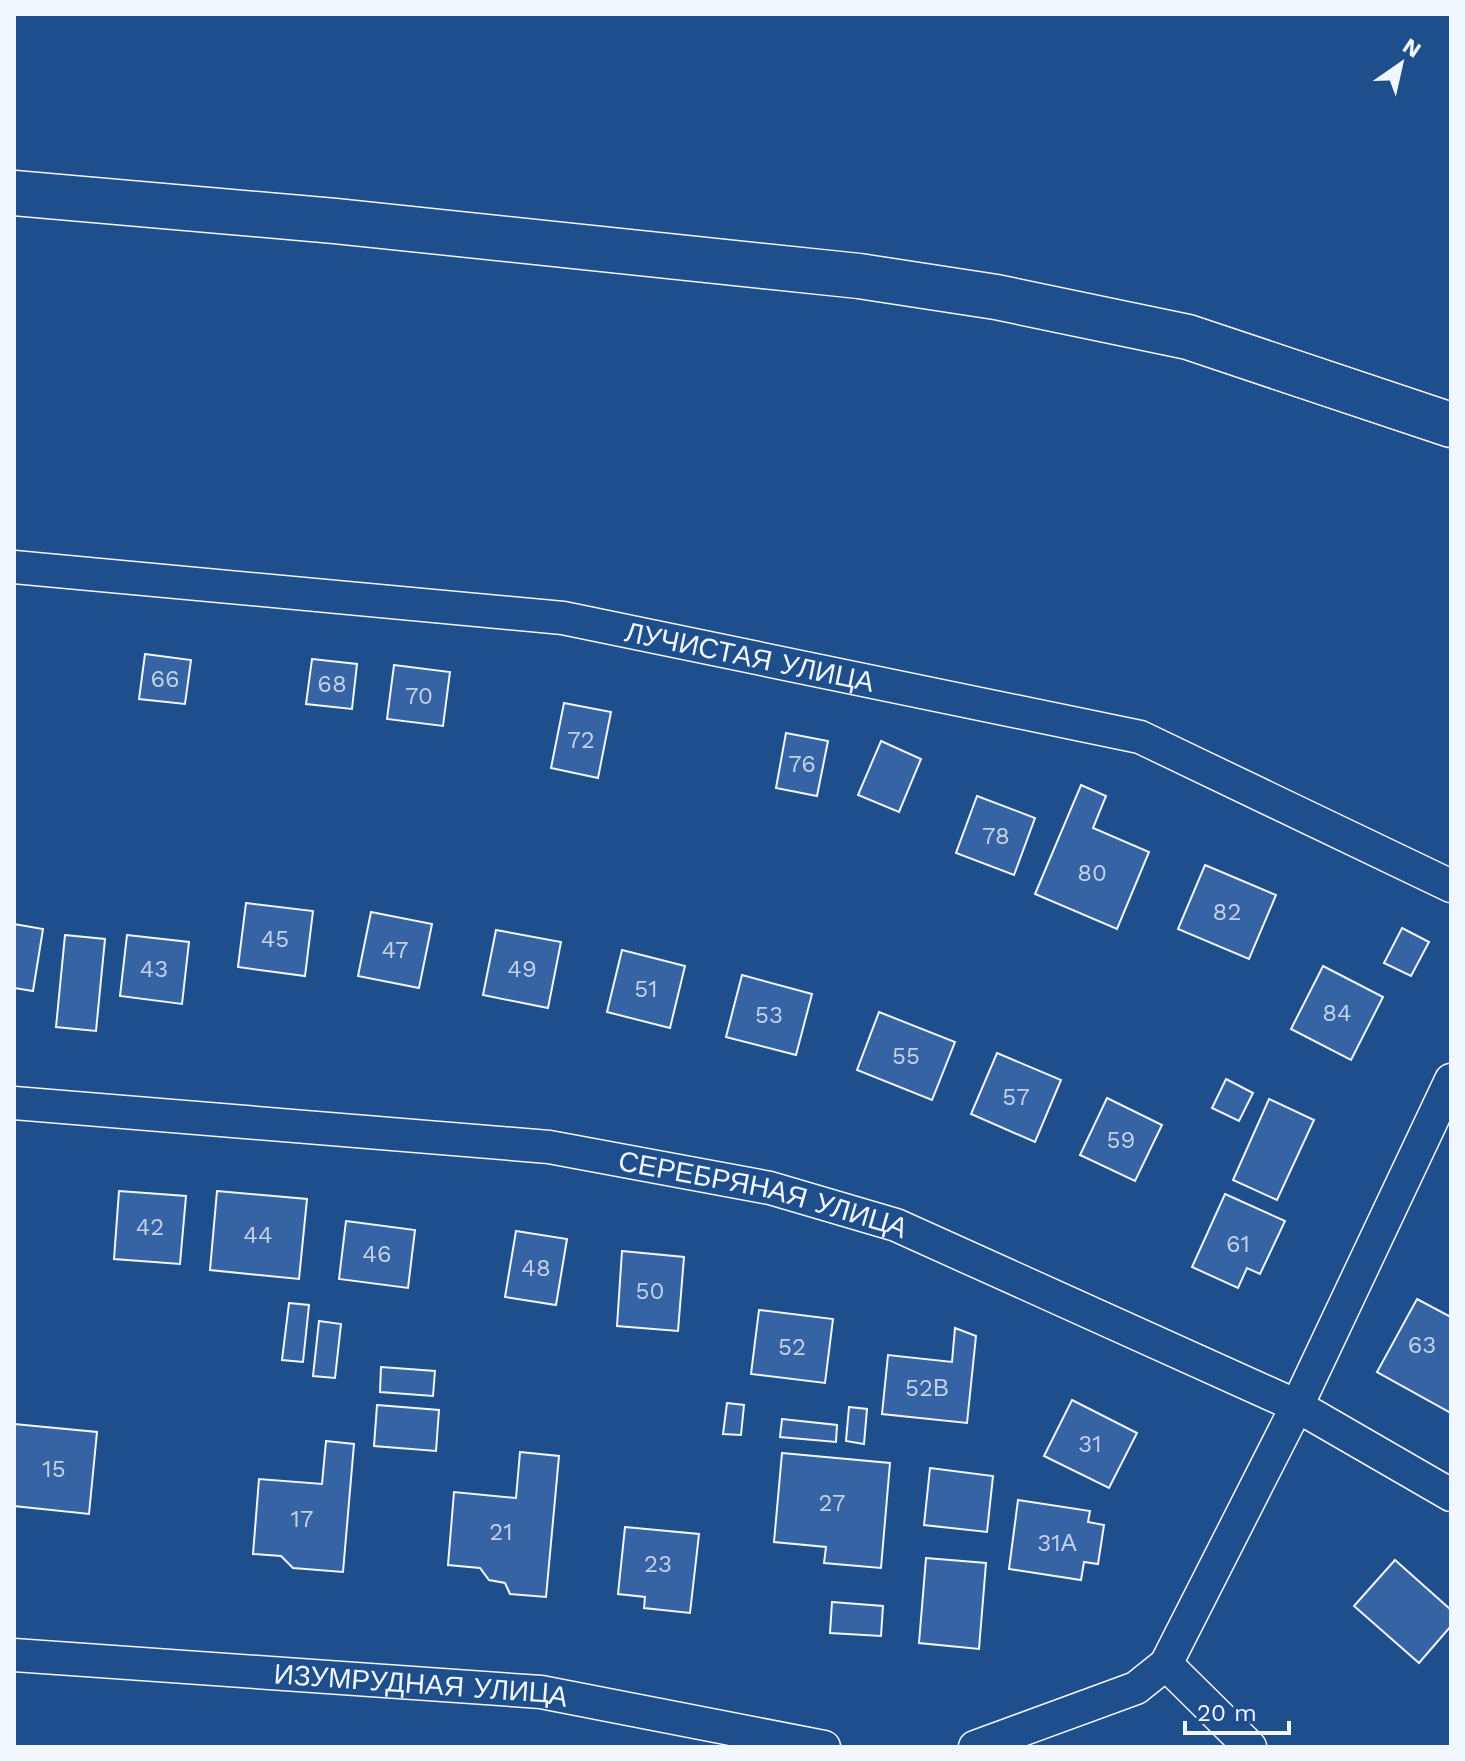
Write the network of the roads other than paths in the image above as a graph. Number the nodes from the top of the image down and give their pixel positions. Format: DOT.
graph roads {
  1 [pos="14,193"];
  2 [pos="1451,425"];
  3 [pos="14,567"];
  4 [pos="1451,886"];
  5 [pos="1451,1080"];
  6 [pos="14,1103"];
  7 [pos="1297,1406"];
  8 [pos="1451,1495"];
  9 [pos="14,1655"];
  10 [pos="1166,1664"];
  11 [pos="824,1747"];
  12 [pos="975,1747"];
  13 [pos="1250,1747"];
  1 -- 2 [label="main road"];
  3 -- 4 [label="street, ЛУЧИСТАЯ УЛИЦА"];
  5 -- 7 [label="street"];
  6 -- 7 [label="street, СЕРЕБРЯНАЯ УЛИЦА"];
  7 -- 8 [label="street, СЕРЕБРЯНАЯ УЛИЦА"];
  7 -- 10 [label="street"];
  9 -- 11 [label="street, ИЗУМРУДНАЯ УЛИЦА"];
  10 -- 12 [label="street"];
  10 -- 13 [label="street"];
}
